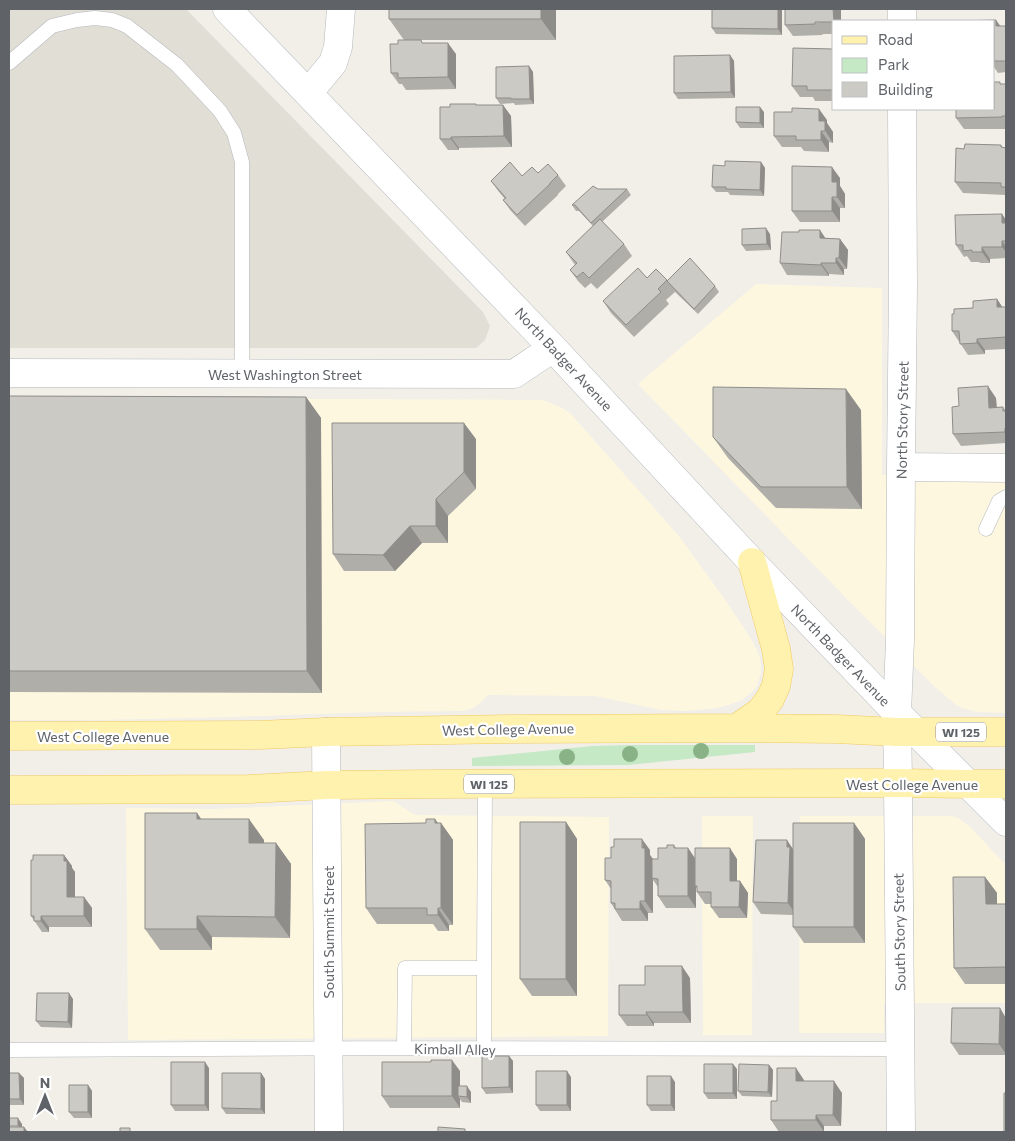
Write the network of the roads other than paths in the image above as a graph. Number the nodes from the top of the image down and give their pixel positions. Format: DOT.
graph roads {
  1 [pos="227,9"];
  2 [pos="341,9"];
  3 [pos="9,63"];
  4 [pos="308,92"];
  5 [pos="902,110"];
  6 [pos="553,348"];
  7 [pos="9,373"];
  8 [pos="242,374"];
  9 [pos="901,467"];
  10 [pos="1006,468"];
  11 [pos="1006,497"];
  12 [pos="986,529"];
  13 [pos="752,562"];
  14 [pos="903,726"];
  15 [pos="738,728"];
  16 [pos="326,732"];
  17 [pos="1006,732"];
  18 [pos="9,736"];
  19 [pos="898,782"];
  20 [pos="485,784"];
  21 [pos="969,784"];
  22 [pos="1006,784"];
  23 [pos="327,785"];
  24 [pos="9,790"];
  25 [pos="1006,822"];
  26 [pos="484,968"];
  27 [pos="329,1048"];
  28 [pos="404,1048"];
  29 [pos="484,1049"];
  30 [pos="9,1050"];
  31 [pos="900,1050"];
  32 [pos="329,1132"];
  33 [pos="901,1132"];
  1 -- 4 [label="street, North Badger Avenue"];
  2 -- 4 [label="street"];
  3 -- 8 [label="lane"];
  4 -- 6 [label="street, North Badger Avenue"];
  5 -- 9 [label="street, North Story Street"];
  6 -- 8 [label="street, West Washington Street"];
  6 -- 13 [label="street, North Badger Avenue"];
  7 -- 8 [label="street, West Washington Street"];
  9 -- 10 [label="street"];
  9 -- 14 [label="street, North Story Street"];
  11 -- 12 [label="lane"];
  13 -- 14 [label="street, North Badger Avenue"];
  13 -- 15 [label="main road"];
  14 -- 15 [label="main road, West College Avenue / WI 125"];
  14 -- 17 [label="main road, West College Avenue / WI 125"];
  14 -- 19 [label="street, South Story Street"];
  14 -- 21 [label="street, North Badger Avenue"];
  15 -- 16 [label="main road, West College Avenue / WI 125"];
  16 -- 18 [label="main road, West College Avenue / WI 125"];
  16 -- 23 [label="street, South Summit Street"];
  19 -- 20 [label="main road, West College Avenue / WI 125"];
  19 -- 21 [label="main road, West College Avenue / WI 125"];
  19 -- 31 [label="street, South Story Street"];
  20 -- 23 [label="main road, West College Avenue / WI 125"];
  20 -- 26 [label="lane"];
  21 -- 22 [label="main road, West College Avenue / WI 125"];
  21 -- 25 [label="street, North Badger Avenue"];
  23 -- 24 [label="main road, West College Avenue / WI 125"];
  23 -- 27 [label="street, South Summit Street"];
  26 -- 28 [label="lane"];
  26 -- 29 [label="lane"];
  27 -- 28 [label="lane, Kimball Alley"];
  27 -- 30 [label="lane, Kimball Alley"];
  27 -- 32 [label="street, South Summit Street"];
  28 -- 29 [label="lane, Kimball Alley"];
  29 -- 31 [label="lane, Kimball Alley"];
  31 -- 33 [label="street, South Story Street"];
}
